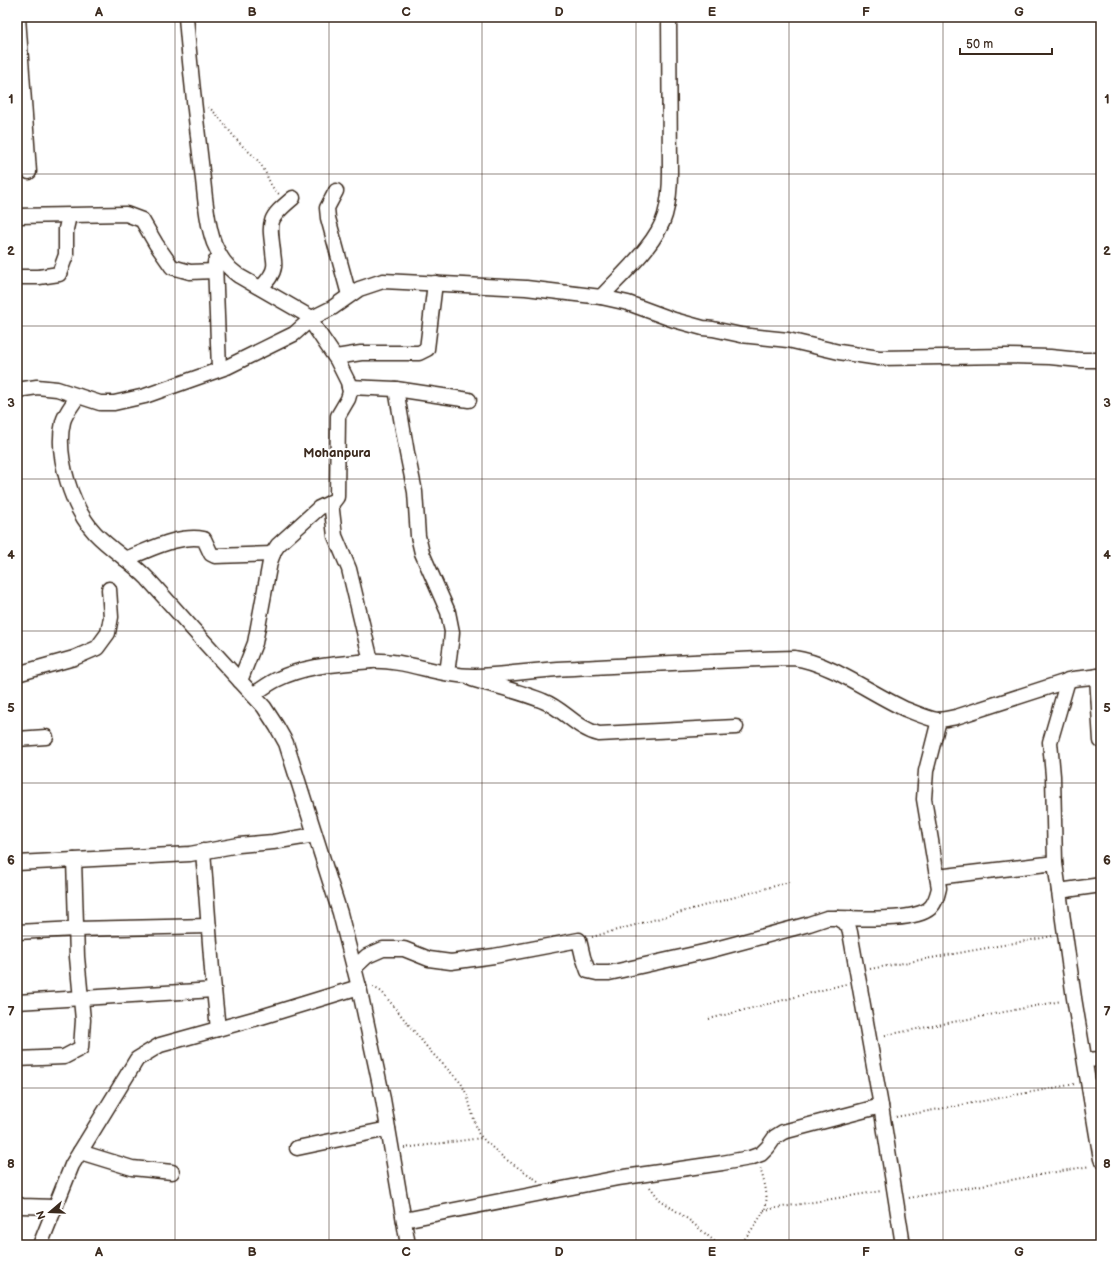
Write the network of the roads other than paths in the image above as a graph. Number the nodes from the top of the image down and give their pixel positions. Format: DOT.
graph roads {
  1 [pos="18,17"];
  2 [pos="186,17"];
  3 [pos="669,17"];
  4 [pos="20,96"];
  5 [pos="29,172"];
  6 [pos="336,191"];
  7 [pos="293,198"];
  8 [pos="17,216"];
  9 [pos="69,216"];
  10 [pos="214,241"];
  11 [pos="215,271"];
  12 [pos="17,277"];
  13 [pos="435,283"];
  14 [pos="261,288"];
  15 [pos="349,295"];
  16 [pos="601,297"];
  17 [pos="312,319"];
  18 [pos="336,357"];
  19 [pos="1101,360"];
  20 [pos="219,370"];
  21 [pos="349,387"];
  22 [pos="396,389"];
  23 [pos="17,390"];
  24 [pos="78,396"];
  25 [pos="469,400"];
  26 [pos="331,502"];
  27 [pos="273,554"];
  28 [pos="125,559"];
  29 [pos="109,589"];
  30 [pos="371,661"];
  31 [pos="17,674"];
  32 [pos="453,674"];
  33 [pos="1099,676"];
  34 [pos="240,680"];
  35 [pos="1068,680"];
  36 [pos="253,695"];
  37 [pos="939,720"];
  38 [pos="736,727"];
  39 [pos="46,737"];
  40 [pos="17,739"];
  41 [pos="1101,742"];
  42 [pos="315,835"];
  43 [pos="203,851"];
  44 [pos="74,860"];
  45 [pos="17,863"];
  46 [pos="1055,863"];
  47 [pos="937,877"];
  48 [pos="1101,885"];
  49 [pos="1059,891"];
  50 [pos="837,918"];
  51 [pos="209,926"];
  52 [pos="76,929"];
  53 [pos="17,932"];
  54 [pos="354,968"];
  55 [pos="359,987"];
  56 [pos="214,990"];
  57 [pos="81,998"];
  58 [pos="17,1002"];
  59 [pos="218,1029"];
  60 [pos="17,1059"];
  61 [pos="1101,1059"];
  62 [pos="1084,1060"];
  63 [pos="1097,1110"];
  64 [pos="882,1113"];
  65 [pos="388,1130"];
  66 [pos="297,1148"];
  67 [pos="80,1152"];
  68 [pos="1097,1162"];
  69 [pos="172,1172"];
  70 [pos="17,1204"];
  71 [pos="55,1207"];
  72 [pos="404,1220"];
  73 [pos="40,1245"];
  74 [pos="408,1245"];
  75 [pos="903,1245"];
  1 -- 4 [label="street"];
  2 -- 10 [label="street"];
  3 -- 16 [label="street"];
  4 -- 5 [label="street"];
  6 -- 15 [label="street"];
  7 -- 14 [label="street"];
  8 -- 9 [label="street"];
  9 -- 11 [label="street"];
  9 -- 12 [label="street"];
  10 -- 11 [label="street"];
  10 -- 14 [label="street"];
  11 -- 20 [label="street"];
  13 -- 15 [label="street"];
  13 -- 16 [label="street"];
  13 -- 18 [label="street"];
  14 -- 17 [label="street"];
  15 -- 17 [label="street"];
  16 -- 19 [label="street"];
  17 -- 18 [label="street"];
  17 -- 20 [label="street"];
  18 -- 21 [label="street"];
  20 -- 24 [label="street"];
  21 -- 22 [label="street"];
  21 -- 26 [label="street"];
  22 -- 25 [label="street"];
  22 -- 32 [label="street"];
  23 -- 24 [label="street"];
  24 -- 28 [label="street"];
  26 -- 27 [label="street"];
  26 -- 30 [label="street"];
  27 -- 28 [label="street"];
  27 -- 34 [label="street"];
  28 -- 34 [label="street"];
  29 -- 31 [label="street"];
  30 -- 32 [label="street"];
  30 -- 36 [label="street"];
  32 -- 37 [label="street"];
  32 -- 38 [label="street"];
  33 -- 35 [label="street"];
  33 -- 41 [label="street"];
  34 -- 36 [label="street"];
  35 -- 37 [label="street"];
  35 -- 46 [label="street"];
  36 -- 42 [label="street"];
  37 -- 47 [label="street"];
  39 -- 40 [label="street"];
  42 -- 43 [label="street"];
  42 -- 54 [label="street"];
  43 -- 44 [label="street"];
  43 -- 51 [label="street"];
  44 -- 45 [label="street"];
  44 -- 52 [label="street"];
  46 -- 47 [label="street"];
  46 -- 49 [label="street"];
  47 -- 50 [label="street"];
  48 -- 49 [label="street"];
  49 -- 62 [label="street"];
  50 -- 54 [label="street"];
  50 -- 64 [label="street"];
  51 -- 52 [label="street"];
  51 -- 56 [label="street"];
  52 -- 53 [label="street"];
  52 -- 57 [label="street"];
  54 -- 55 [label="street"];
  55 -- 59 [label="street"];
  55 -- 65 [label="street"];
  56 -- 57 [label="street"];
  56 -- 59 [label="street"];
  57 -- 58 [label="street"];
  57 -- 60 [label="street"];
  59 -- 67 [label="street"];
  61 -- 62 [label="street"];
  62 -- 63 [label="street"];
  63 -- 68 [label="street"];
  64 -- 72 [label="street"];
  64 -- 75 [label="street"];
  65 -- 66 [label="street"];
  65 -- 72 [label="street"];
  67 -- 69 [label="street"];
  67 -- 71 [label="street"];
  70 -- 71 [label="street"];
  71 -- 73 [label="street"];
  72 -- 74 [label="street"];
}
